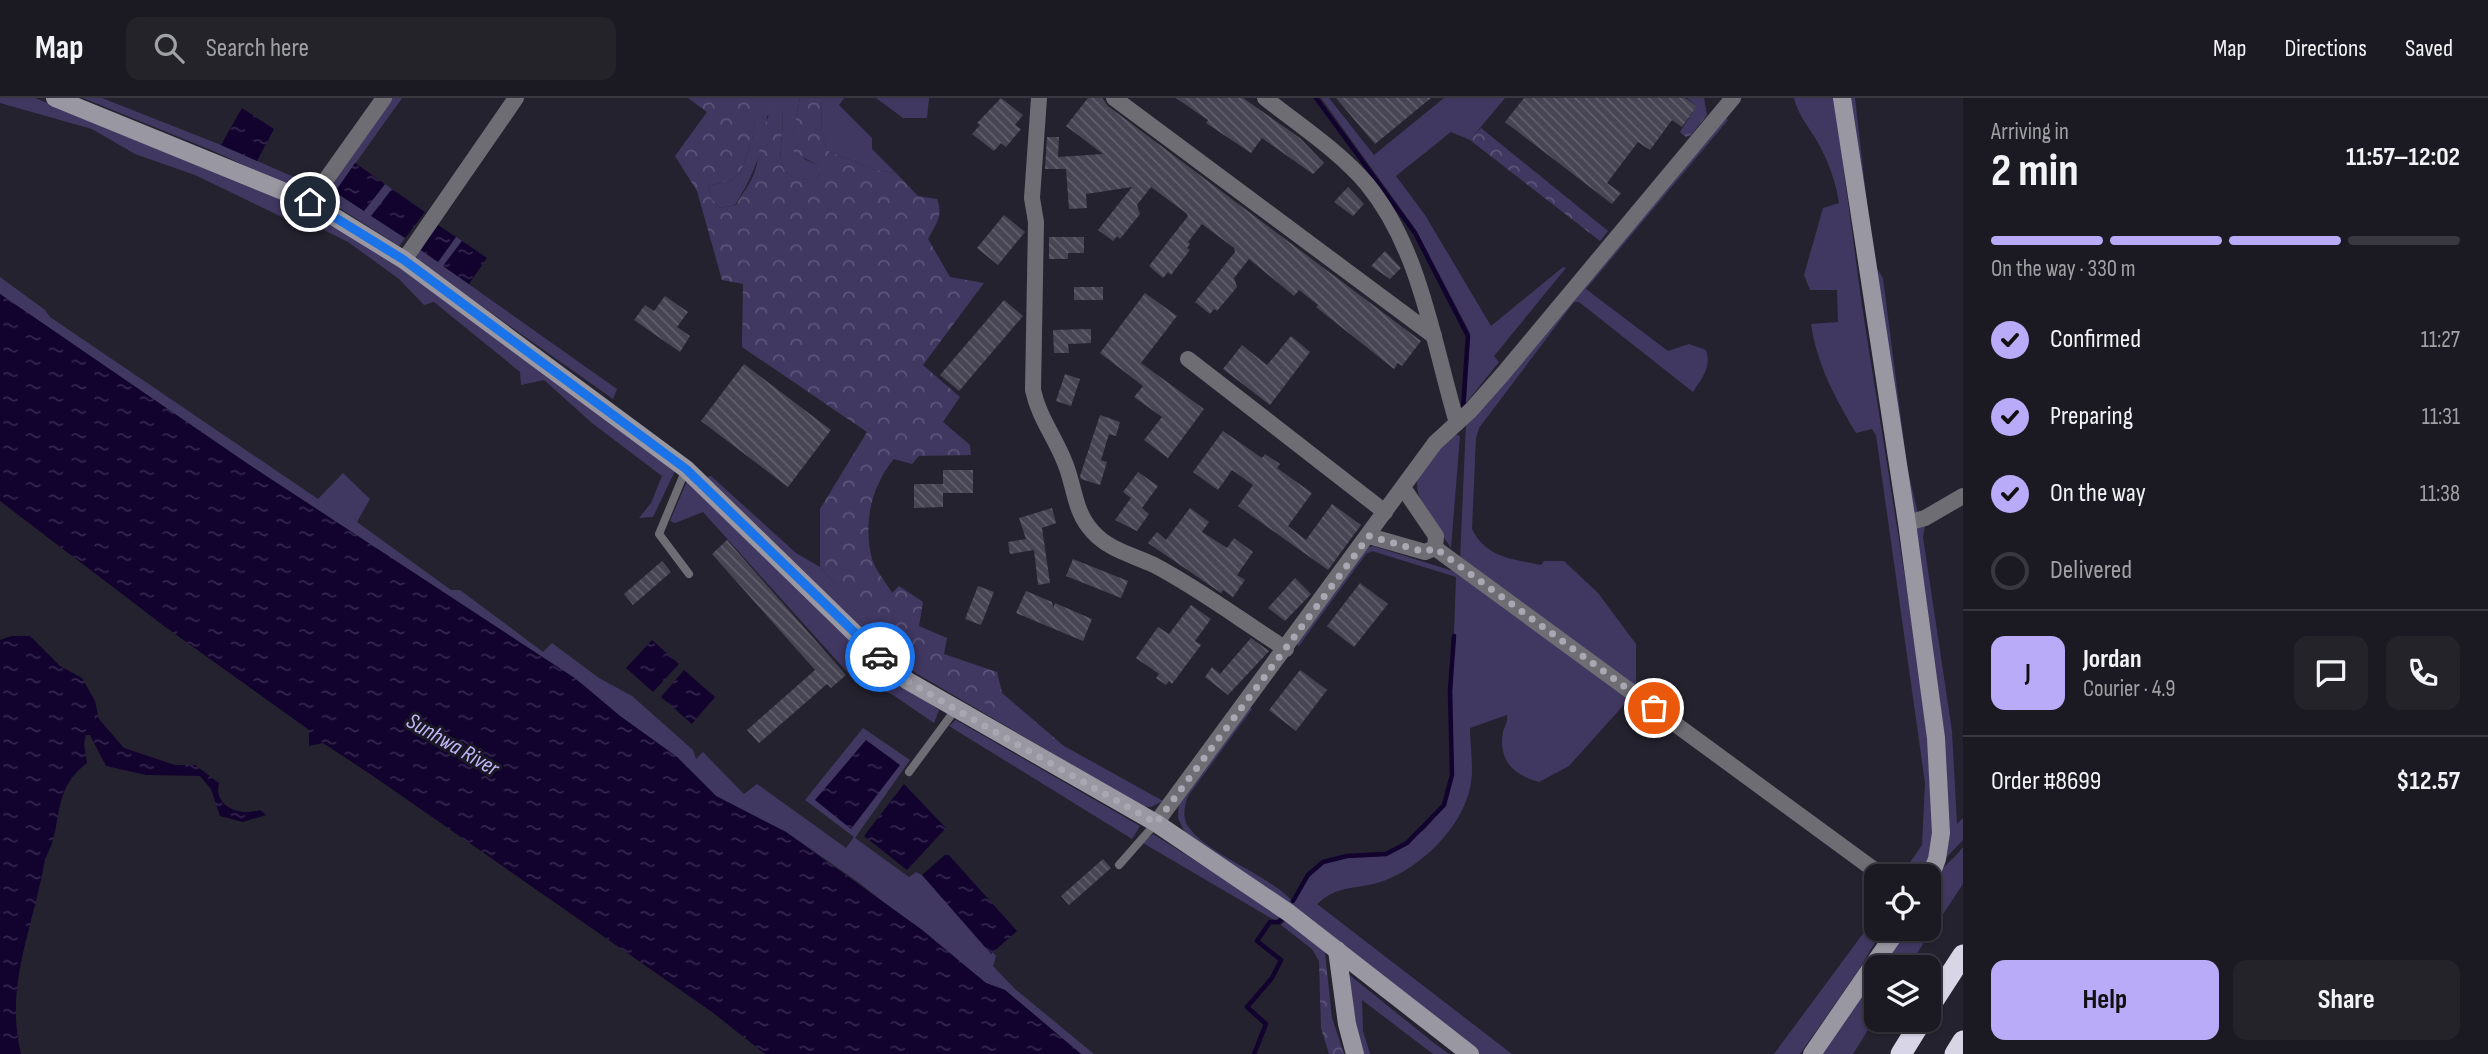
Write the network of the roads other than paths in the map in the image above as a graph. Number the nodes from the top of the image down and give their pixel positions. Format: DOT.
graph roads {
  1 [pos="55,98"];
  2 [pos="384,98"];
  3 [pos="516,98"];
  4 [pos="1039,98"];
  5 [pos="1114,98"];
  6 [pos="1265,98"];
  7 [pos="1842,98"];
  8 [pos="1726,100"];
  9 [pos="310,202"];
  10 [pos="404,260"];
  11 [pos="1434,336"];
  12 [pos="1188,359"];
  13 [pos="1457,423"];
  14 [pos="686,469"];
  15 [pos="1404,489"];
  16 [pos="1963,496"];
  17 [pos="1385,512"];
  18 [pos="1907,523"];
  19 [pos="1369,536"];
  20 [pos="1435,548"];
  21 [pos="690,573"];
  22 [pos="1286,649"];
  23 [pos="955,709"];
  24 [pos="909,772"];
  25 [pos="1156,823"];
  26 [pos="1867,864"];
  27 [pos="1934,864"];
  28 [pos="1119,865"];
  29 [pos="1890,941"];
  30 [pos="1337,950"];
  31 [pos="1963,955"];
  32 [pos="1941,989"];
  33 [pos="1915,1032"];
  34 [pos="1963,1041"];
  35 [pos="1355,1054"];
  36 [pos="1470,1054"];
  37 [pos="1812,1054"];
  38 [pos="1901,1054"];
  39 [pos="1955,1054"];
  1 -- 9 [label="street"];
  2 -- 9 [label="street"];
  3 -- 10 [label="street"];
  4 -- 22 [label="street"];
  5 -- 11 [label="street"];
  6 -- 11 [label="street"];
  7 -- 18 [label="street"];
  8 -- 13 [label="street"];
  9 -- 10 [label="street"];
  10 -- 14 [label="street"];
  11 -- 13 [label="street"];
  12 -- 17 [label="street"];
  13 -- 15 [label="street"];
  14 -- 21 [label="lane"];
  14 -- 23 [label="street"];
  15 -- 17 [label="street"];
  15 -- 20 [label="street"];
  16 -- 18 [label="street"];
  17 -- 19 [label="street"];
  18 -- 27 [label="street"];
  19 -- 20 [label="street"];
  19 -- 22 [label="street"];
  20 -- 26 [label="street"];
  22 -- 25 [label="street"];
  23 -- 24 [label="lane"];
  23 -- 25 [label="street"];
  25 -- 28 [label="lane"];
  25 -- 30 [label="street"];
  29 -- 37 [label="street"];
  30 -- 35 [label="street"];
  30 -- 36 [label="street"];
  31 -- 32 [label="highway"];
  33 -- 38 [label="highway"];
  34 -- 39 [label="highway"];
}
